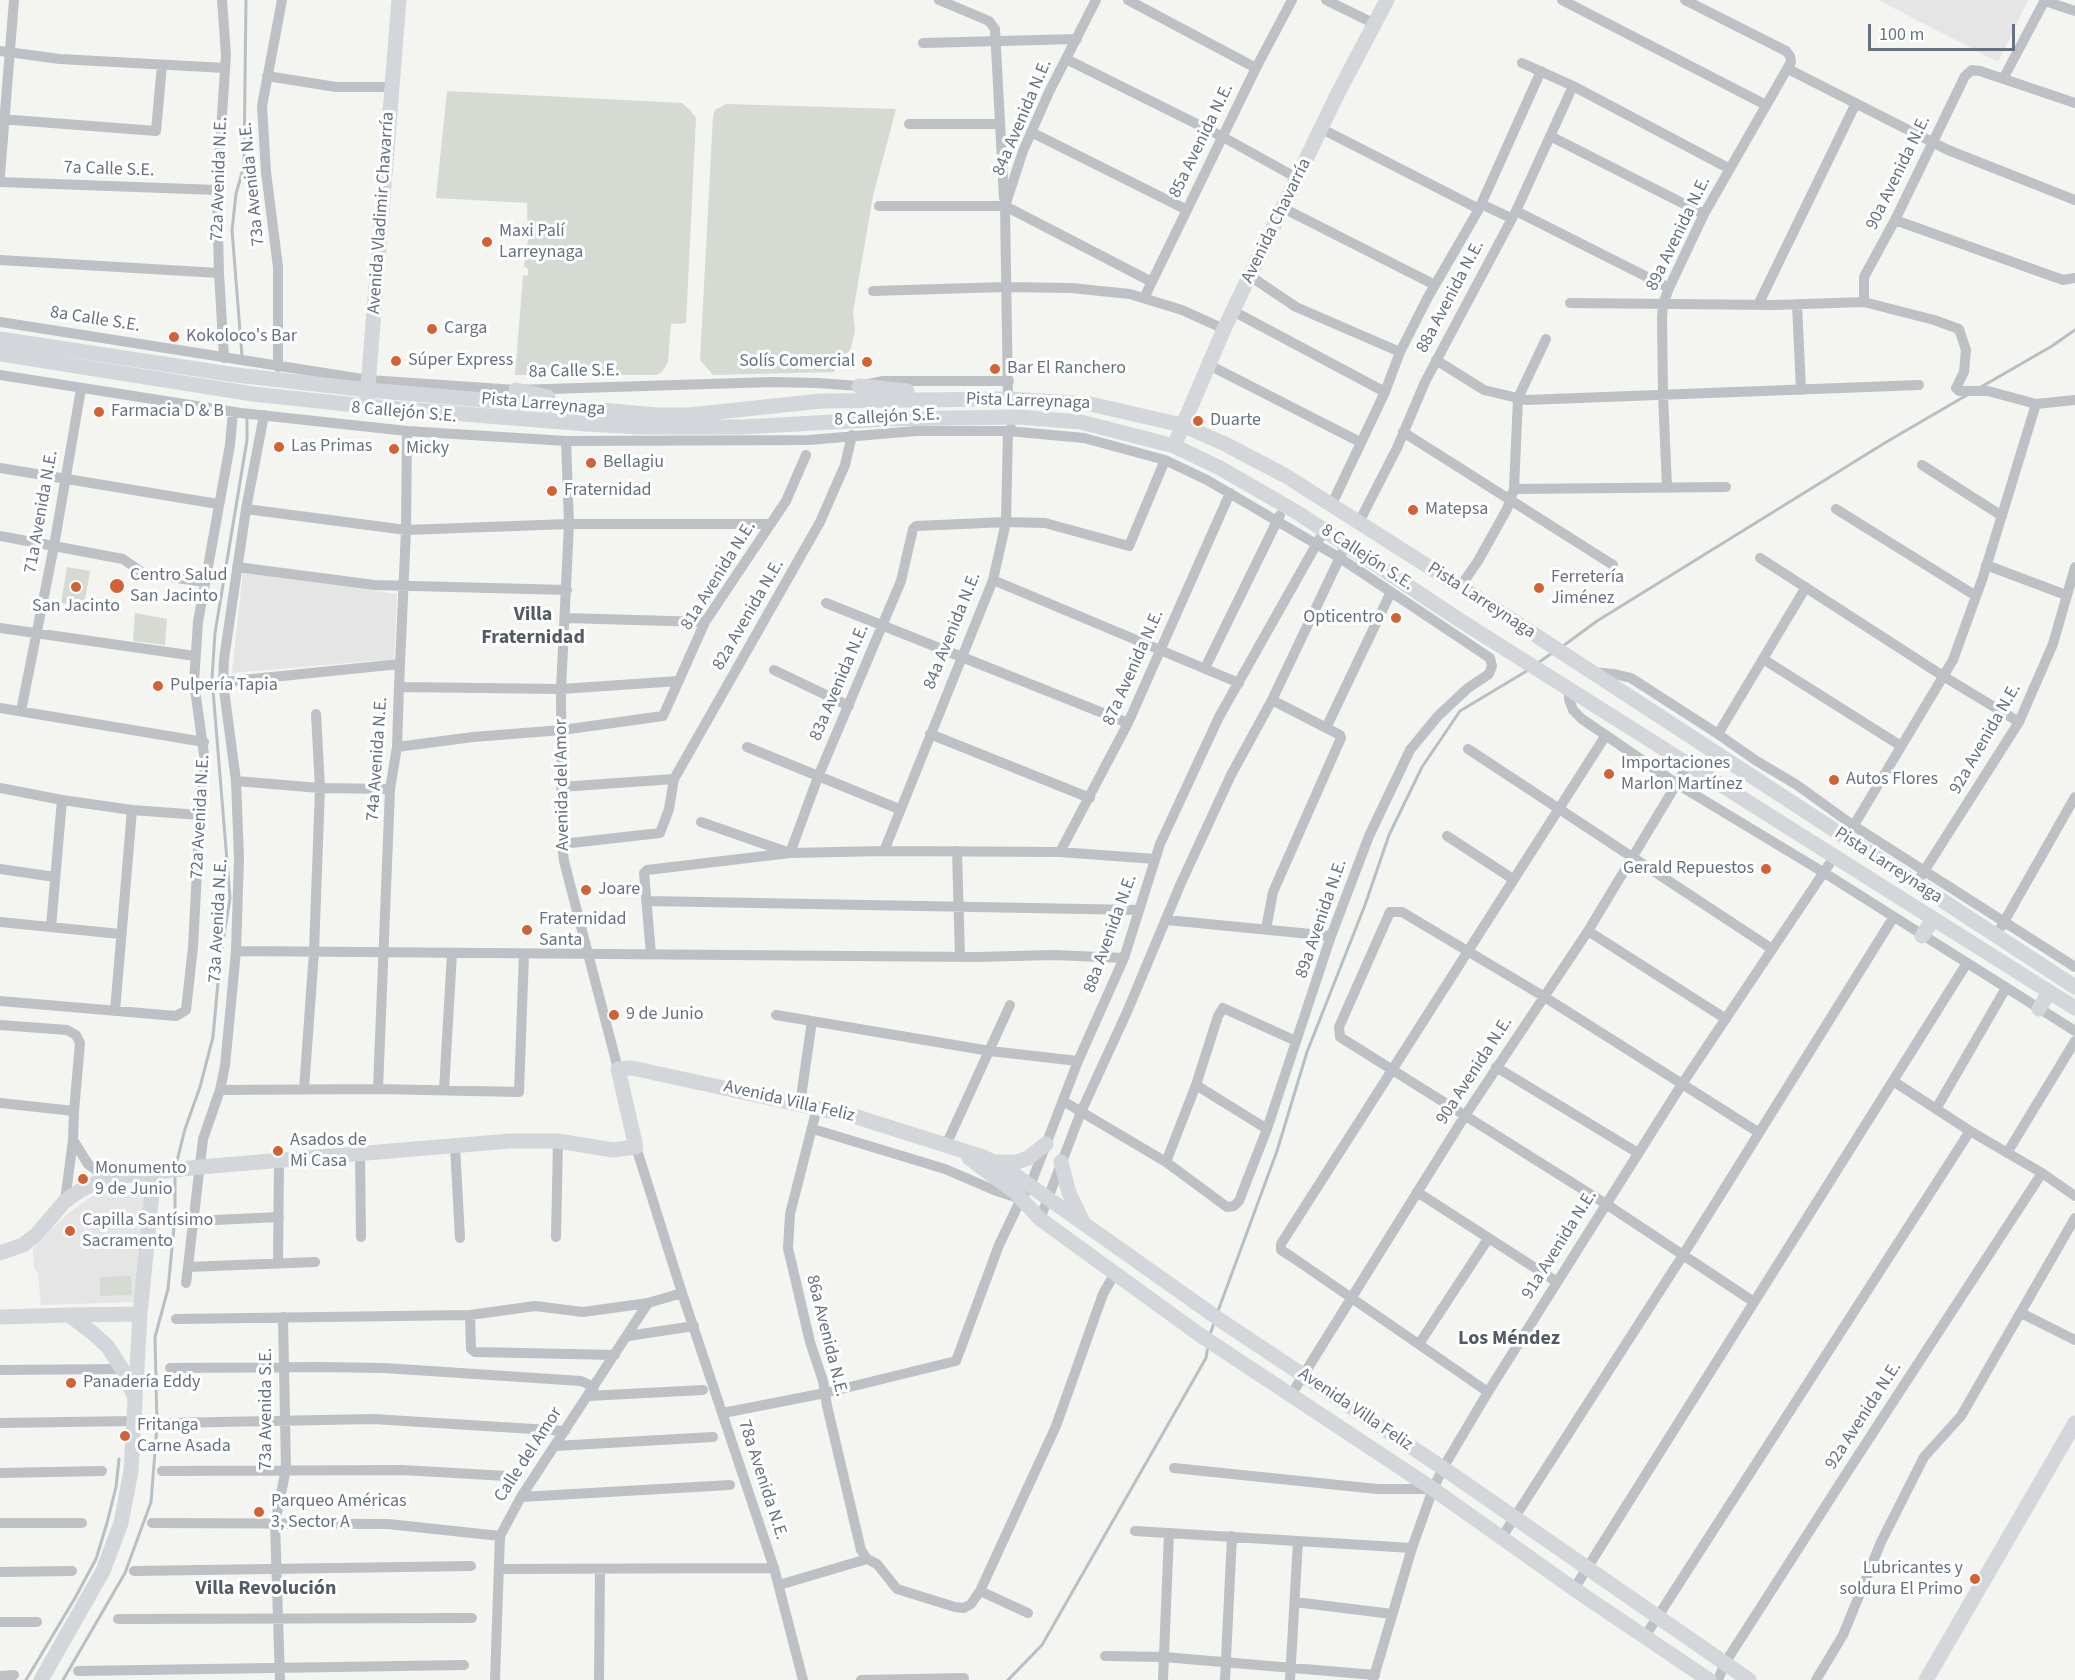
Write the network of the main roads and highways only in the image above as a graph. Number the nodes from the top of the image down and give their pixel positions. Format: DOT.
graph roads {
  1 [pos="399,0"];
  2 [pos="1387,0"];
  3 [pos="0,339"];
  4 [pos="0,354"];
  5 [pos="368,385"];
  6 [pos="859,386"];
  7 [pos="516,390"];
  8 [pos="963,399"];
  9 [pos="366,406"];
  10 [pos="597,409"];
  11 [pos="1182,425"];
  12 [pos="1174,446"];
  13 [pos="1332,506"];
  14 [pos="1292,509"];
  15 [pos="1429,598"];
  16 [pos="1506,616"];
  17 [pos="1584,669"];
  18 [pos="1569,688"];
  19 [pos="1660,747"];
  20 [pos="1751,776"];
  21 [pos="1933,919"];
  22 [pos="1922,936"];
  23 [pos="2074,984"];
  24 [pos="2049,992"];
  25 [pos="2075,1008"];
  26 [pos="2039,1009"];
  27 [pos="618,1069"];
  28 [pos="1046,1144"];
  29 [pos="951,1147"];
  30 [pos="994,1162"];
  31 [pos="1061,1162"];
  32 [pos="157,1172"];
  33 [pos="1083,1222"];
  34 [pos="0,1253"];
  35 [pos="140,1314"];
  36 [pos="69,1315"];
  37 [pos="0,1317"];
  38 [pos="135,1398"];
  39 [pos="2075,1423"];
  40 [pos="41,1680"];
  41 [pos="1709,1680"];
  42 [pos="1749,1680"];
  43 [pos="1926,1680"];
  1 -- 5 [label="main road, Avenida Vladimir Chavarría"];
  2 -- 11 [label="main road, Avenida Chavarría"];
  3 -- 5 [label="main road, Pista Larreynaga"];
  4 -- 9 [label="main road, Pista Larreynaga"];
  5 -- 9 [label="main road, Avenida Vladimir Chavarría"];
  5 -- 10 [label="main road, Pista Larreynaga"];
  6 -- 8 [label="main road"];
  7 -- 10 [label="main road"];
  8 -- 10 [label="main road, Pista Larreynaga"];
  8 -- 11 [label="main road, Pista Larreynaga"];
  9 -- 12 [label="main road, Pista Larreynaga"];
  11 -- 12 [label="main road, Avenida Chavarría"];
  11 -- 13 [label="main road, Pista Larreynaga"];
  12 -- 14 [label="main road, Pista Larreynaga"];
  13 -- 14 [label="main road"];
  13 -- 16 [label="main road, Pista Larreynaga"];
  14 -- 15 [label="main road, Pista Larreynaga"];
  15 -- 16 [label="main road"];
  15 -- 18 [label="main road, Pista Larreynaga"];
  16 -- 17 [label="main road, Pista Larreynaga"];
  17 -- 18 [label="main road"];
  17 -- 20 [label="main road, Pista Larreynaga"];
  18 -- 19 [label="main road, Pista Larreynaga"];
  19 -- 20 [label="main road"];
  19 -- 21 [label="main road, Pista Larreynaga"];
  20 -- 23 [label="main road, Pista Larreynaga"];
  21 -- 22 [label="main road"];
  21 -- 24 [label="main road, Pista Larreynaga"];
  24 -- 25 [label="main road, Pista Larreynaga"];
  24 -- 26 [label="main road"];
  27 -- 29 [label="main road, Avenida Villa Feliz"];
  27 -- 32 [label="main road, Avenida del Amor"];
  28 -- 30 [label="main road"];
  29 -- 30 [label="main road, Avenida Villa Feliz"];
  29 -- 41 [label="main road, Avenida Villa Feliz"];
  30 -- 33 [label="main road, Avenida Villa Feliz"];
  31 -- 33 [label="main road"];
  32 -- 34 [label="main road"];
  32 -- 35 [label="main road"];
  33 -- 42 [label="main road, Avenida Villa Feliz"];
  35 -- 36 [label="main road"];
  35 -- 38 [label="main road"];
  36 -- 37 [label="main road"];
  36 -- 38 [label="main road"];
  38 -- 40 [label="main road"];
  39 -- 43 [label="main road"];
}
